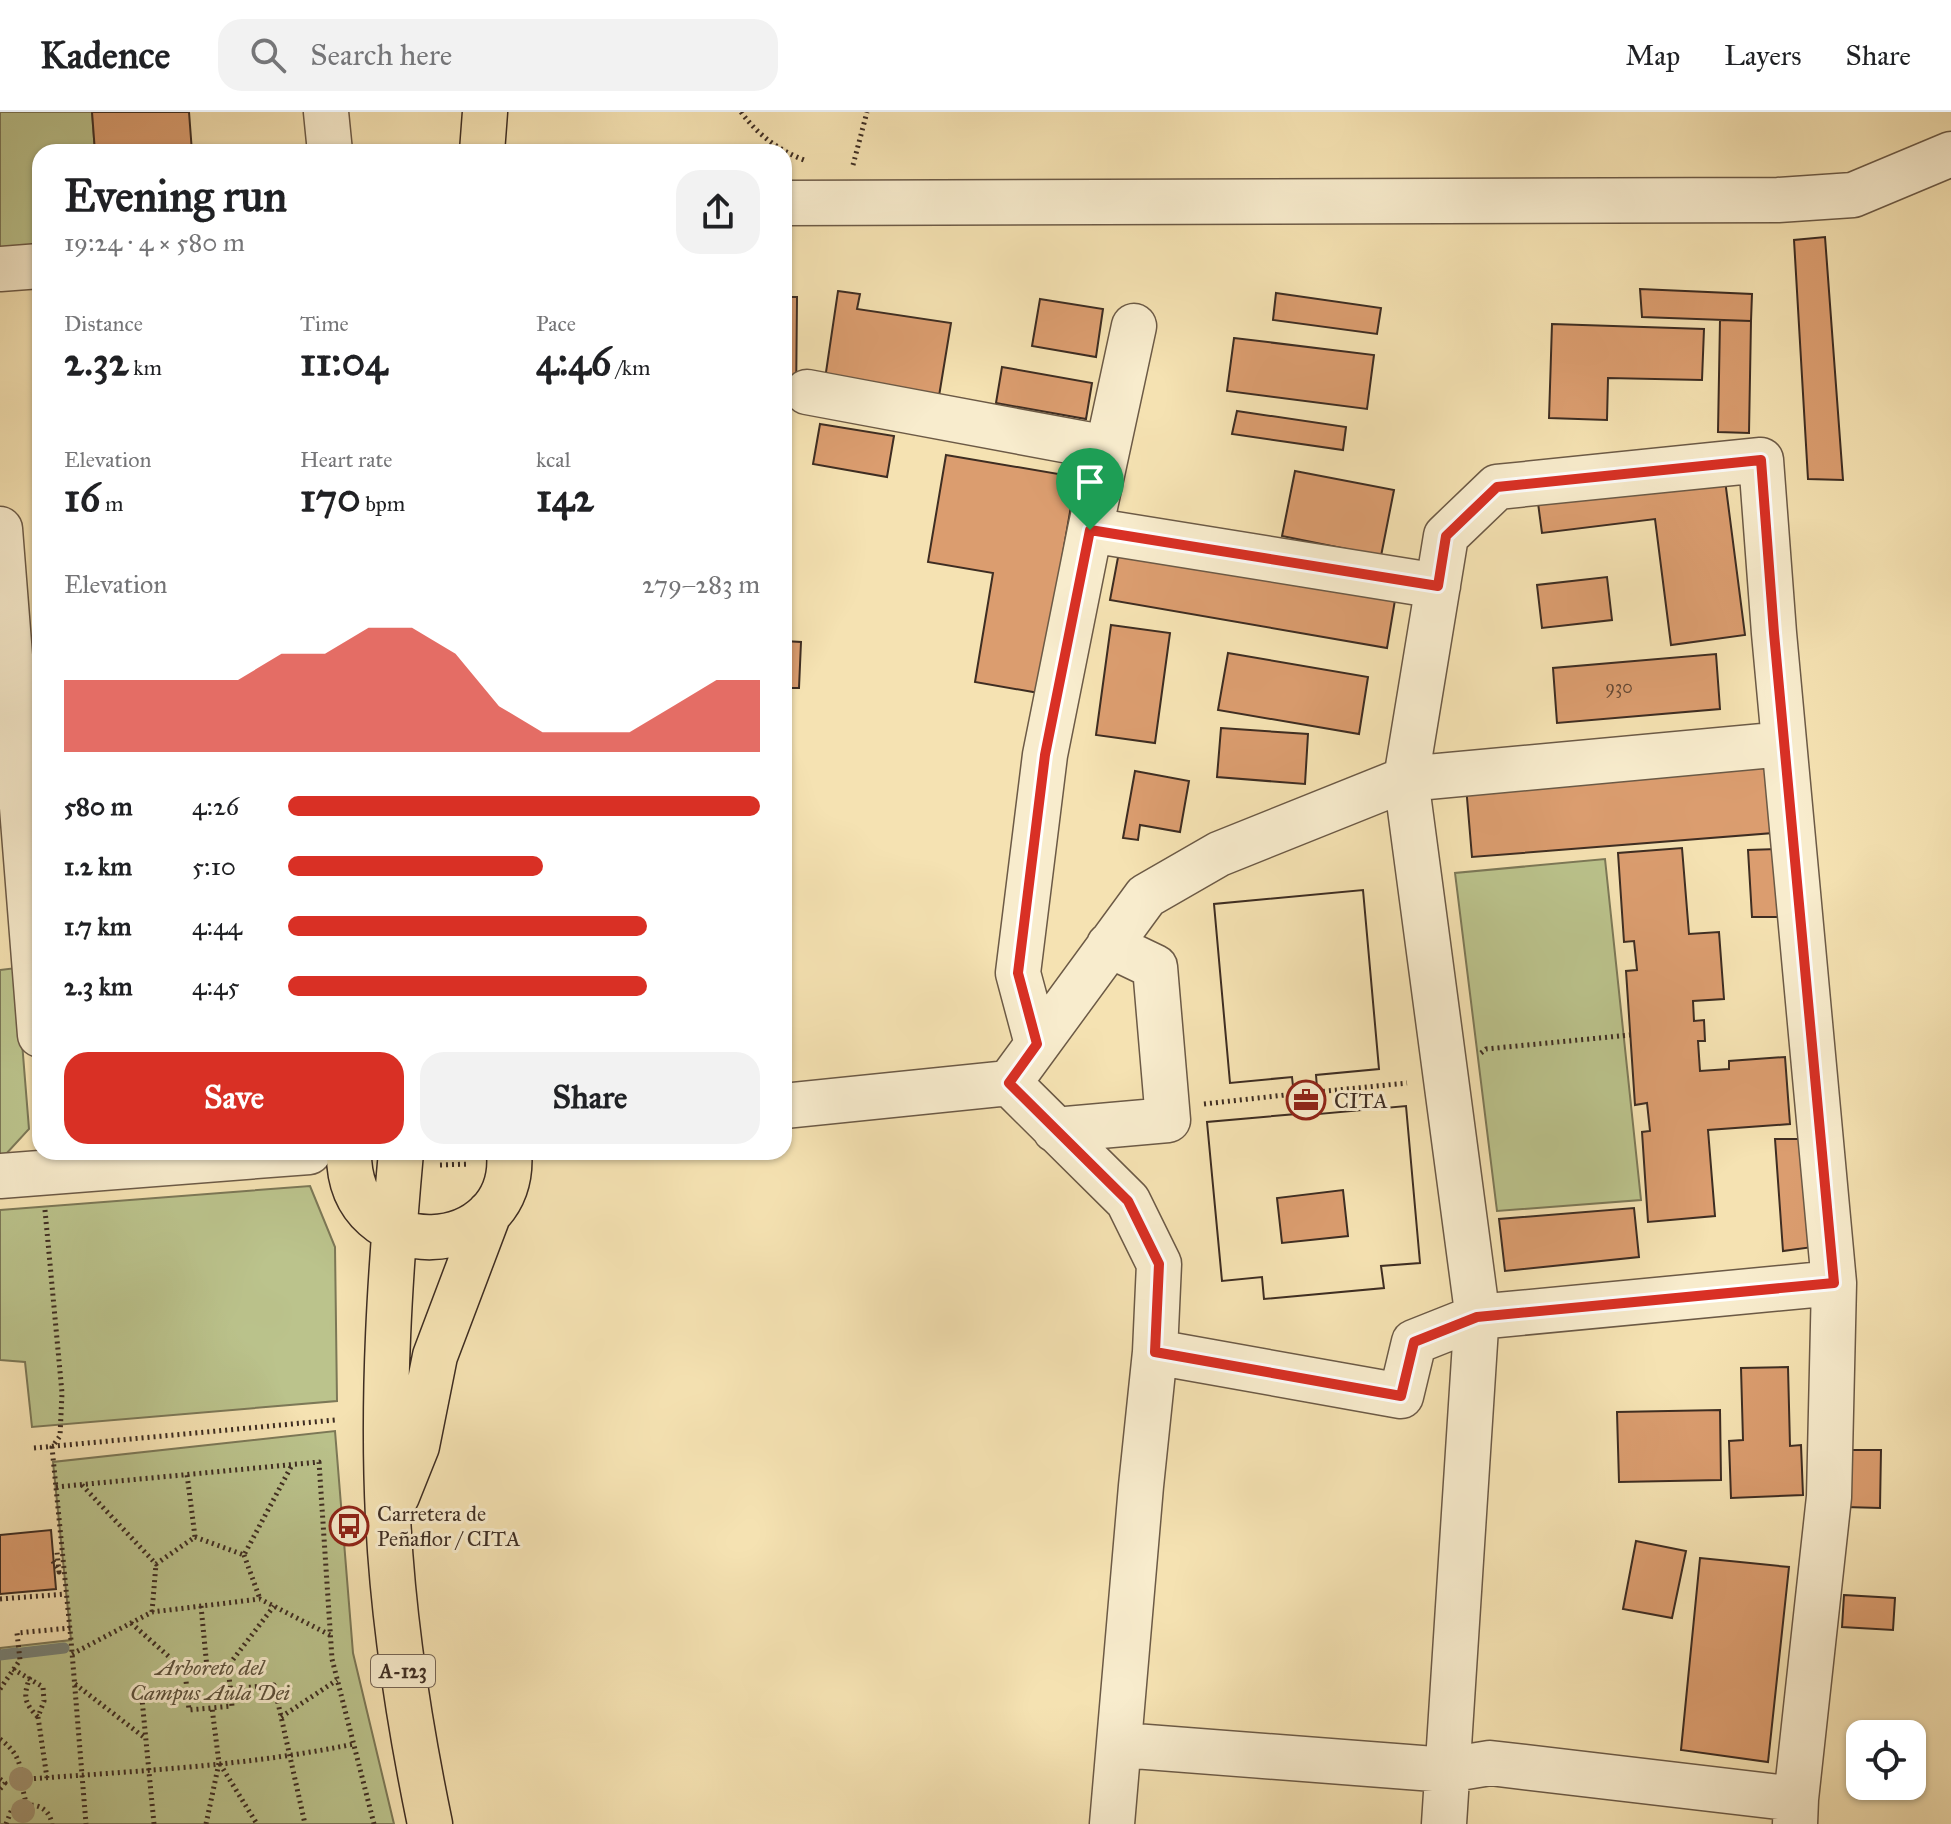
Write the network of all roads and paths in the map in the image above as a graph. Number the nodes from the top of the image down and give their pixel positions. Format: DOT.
graph roads {
  1 [pos="326,112"];
  2 [pos="485,112"];
  3 [pos="741,112"];
  4 [pos="867,112"];
  5 [pos="329,144"];
  6 [pos="483,144"];
  7 [pos="775,144"];
  8 [pos="1951,154"];
  9 [pos="792,155"];
  10 [pos="813,163"];
  11 [pos="792,203"];
  12 [pos="840,203"];
  13 [pos="32,267"];
  14 [pos="0,269"];
  15 [pos="1134,326"];
  16 [pos="807,392"];
  17 [pos="1107,448"];
  18 [pos="0,529"];
  19 [pos="1090,530"];
  20 [pos="1438,586"];
  21 [pos="17,657"];
  22 [pos="8,734"];
  23 [pos="1784,744"];
  24 [pos="1406,779"];
  25 [pos="1109,945"];
  26 [pos="32,960"];
  27 [pos="1037,1044"];
  28 [pos="1009,1083"];
  29 [pos="792,1105"];
  30 [pos="1055,1130"];
  31 [pos="185,1160"];
  32 [pos="349,1160"];
  33 [pos="400,1160"];
  34 [pos="510,1160"];
  35 [pos="0,1176"];
  36 [pos="48,1178"];
  37 [pos="489,1213"];
  38 [pos="395,1231"];
  39 [pos="1834,1283"];
  40 [pos="1477,1317"];
  41 [pos="1155,1352"];
  42 [pos="335,1420"];
  43 [pos="52,1447"];
  44 [pos="34,1448"];
  45 [pos="292,1465"];
  46 [pos="187,1474"];
  47 [pos="82,1485"];
  48 [pos="56,1487"];
  49 [pos="388,1517"];
  50 [pos="195,1537"];
  51 [pos="57,1552"];
  52 [pos="244,1555"];
  53 [pos="53,1561"];
  54 [pos="156,1564"];
  55 [pos="66,1594"];
  56 [pos="0,1599"];
  57 [pos="260,1599"];
  58 [pos="201,1606"];
  59 [pos="274,1606"];
  60 [pos="152,1612"];
  61 [pos="131,1623"];
  62 [pos="70,1628"];
  63 [pos="330,1635"];
  64 [pos="72,1654"];
  65 [pos="228,1666"];
  66 [pos="207,1668"];
  67 [pos="13,1669"];
  68 [pos="185,1671"];
  69 [pos="30,1677"];
  70 [pos="337,1680"];
  71 [pos="74,1683"];
  72 [pos="0,1689"];
  73 [pos="231,1689"];
  74 [pos="187,1691"];
  75 [pos="212,1708"];
  76 [pos="38,1717"];
  77 [pos="281,1717"];
  78 [pos="145,1738"];
  79 [pos="0,1739"];
  80 [pos="354,1744"];
  81 [pos="1121,1745"];
  82 [pos="291,1757"];
  83 [pos="219,1763"];
  84 [pos="1447,1770"];
  85 [pos="21,1772"];
  86 [pos="149,1772"];
  87 [pos="80,1775"];
  88 [pos="47,1778"];
  89 [pos="28,1779"];
  90 [pos="2,1781"];
  91 [pos="14,1781"];
  92 [pos="22,1786"];
  93 [pos="0,1789"];
  94 [pos="26,1803"];
  95 [pos="1796,1812"];
  96 [pos="6,1824"];
  97 [pos="52,1824"];
  98 [pos="86,1824"];
  99 [pos="154,1824"];
  100 [pos="206,1824"];
  101 [pos="257,1824"];
  102 [pos="305,1824"];
  103 [pos="374,1824"];
  104 [pos="430,1824"];
  105 [pos="1112,1824"];
  106 [pos="1444,1824"];
  1 -- 5 [label="street"];
  2 -- 6 [label="main road"];
  3 -- 7 [label="path"];
  4 -- 12 [label="path"];
  8 -- 12 [label="street"];
  9 -- 10 [label="path"];
  11 -- 12 [label="street"];
  13 -- 14 [label="street"];
  15 -- 17 [label="street"];
  16 -- 17 [label="street"];
  17 -- 19 [label="street"];
  18 -- 21 [label="street"];
  19 -- 20 [label="street"];
  19 -- 27 [label="street"];
  20 -- 23 [label="street"];
  20 -- 24 [label="street"];
  21 -- 22 [label="street"];
  22 -- 26 [label="street"];
  23 -- 24 [label="street"];
  23 -- 39 [label="street"];
  24 -- 25 [label="street"];
  24 -- 40 [label="street"];
  25 -- 27 [label="street"];
  25 -- 30 [label="street"];
  27 -- 28 [label="street"];
  28 -- 29 [label="street"];
  28 -- 30 [label="street"];
  30 -- 41 [label="street"];
  31 -- 36 [label="street"];
  32 -- 38 [label="main road"];
  33 -- 38 [label="main road, A-123"];
  34 -- 37 [label="main road"];
  35 -- 36 [label="street"];
  36 -- 43 [label="path"];
  37 -- 38 [label="main road"];
  37 -- 49 [label="main road"];
  38 -- 49 [label="main road, A-123"];
  39 -- 40 [label="street"];
  39 -- 95 [label="street"];
  40 -- 41 [label="street"];
  40 -- 84 [label="street"];
  41 -- 81 [label="street"];
  42 -- 43 [label="path"];
  43 -- 44 [label="path"];
  43 -- 48 [label="path"];
  45 -- 46 [label="path"];
  45 -- 52 [label="path"];
  45 -- 63 [label="path"];
  46 -- 47 [label="path"];
  46 -- 50 [label="path"];
  47 -- 48 [label="path"];
  47 -- 54 [label="path"];
  48 -- 55 [label="path"];
  49 -- 104 [label="main road, A-123"];
  50 -- 52 [label="path"];
  50 -- 54 [label="path"];
  51 -- 53 [label="path"];
  52 -- 57 [label="path"];
  54 -- 60 [label="path"];
  55 -- 56 [label="path"];
  55 -- 62 [label="path"];
  57 -- 58 [label="path"];
  57 -- 59 [label="path"];
  58 -- 60 [label="path"];
  58 -- 66 [label="path"];
  59 -- 63 [label="path"];
  59 -- 65 [label="path"];
  60 -- 61 [label="path"];
  61 -- 64 [label="path"];
  61 -- 68 [label="path"];
  62 -- 64 [label="path"];
  62 -- 67 [label="path"];
  63 -- 70 [label="path"];
  64 -- 71 [label="path"];
  65 -- 66 [label="path"];
  65 -- 73 [label="path"];
  66 -- 68 [label="path"];
  67 -- 69 [label="path"];
  67 -- 72 [label="path"];
  68 -- 74 [label="path"];
  69 -- 76 [label="path"];
  69 -- 76 [label="path"];
  70 -- 77 [label="path"];
  70 -- 80 [label="path"];
  71 -- 78 [label="path"];
  71 -- 87 [label="path"];
  73 -- 75 [label="path"];
  73 -- 77 [label="path"];
  74 -- 75 [label="path"];
  74 -- 78 [label="path"];
  75 -- 83 [label="path"];
  76 -- 88 [label="path"];
  77 -- 82 [label="path"];
  78 -- 86 [label="path"];
  79 -- 85 [label="path"];
  80 -- 82 [label="path"];
  80 -- 103 [label="path"];
  81 -- 84 [label="street"];
  81 -- 105 [label="street"];
  82 -- 83 [label="path"];
  82 -- 102 [label="path"];
  83 -- 86 [label="path"];
  83 -- 100 [label="path"];
  83 -- 101 [label="path"];
  84 -- 95 [label="street"];
  84 -- 106 [label="street"];
  85 -- 89 [label="path"];
  85 -- 91 [label="path"];
  86 -- 87 [label="path"];
  86 -- 99 [label="path"];
  87 -- 88 [label="path"];
  87 -- 98 [label="path"];
  88 -- 89 [label="path"];
  89 -- 92 [label="path"];
  90 -- 91 [label="path"];
  90 -- 93 [label="path"];
  91 -- 92 [label="path"];
  92 -- 94 [label="path"];
  94 -- 96 [label="path"];
  94 -- 97 [label="path"];
}
